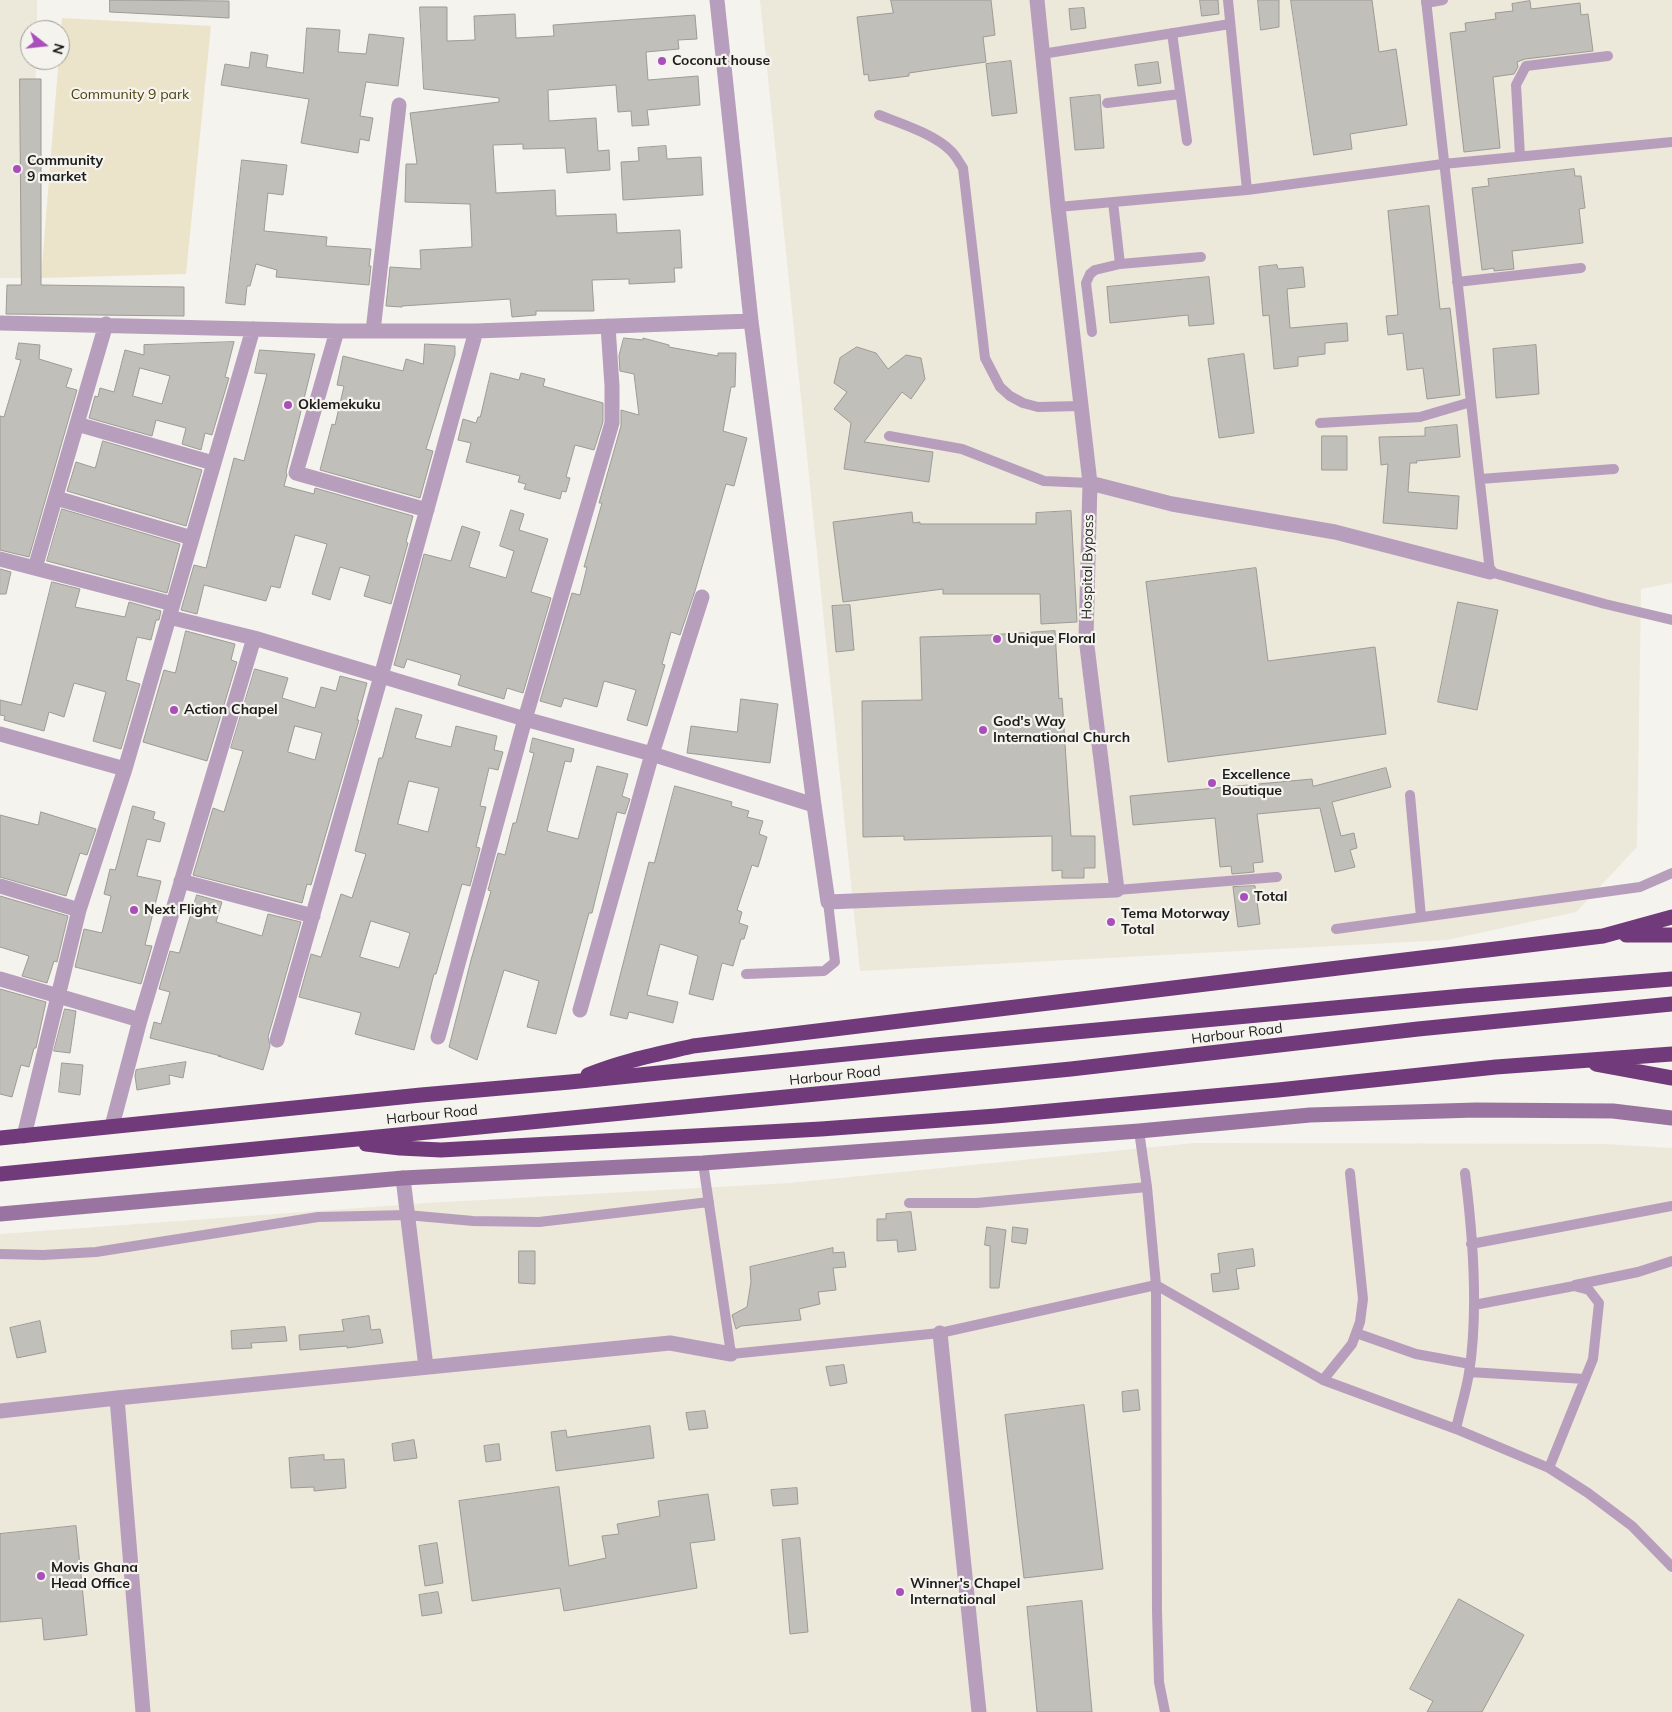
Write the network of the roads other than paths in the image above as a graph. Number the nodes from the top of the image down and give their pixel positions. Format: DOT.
graph roads {
  1 [pos="717,0"];
  2 [pos="1037,0"];
  3 [pos="1228,0"];
  4 [pos="1443,0"];
  5 [pos="1426,1"];
  6 [pos="1230,24"];
  7 [pos="1172,33"];
  8 [pos="1042,54"];
  9 [pos="1608,56"];
  10 [pos="1180,94"];
  11 [pos="1107,104"];
  12 [pos="399,105"];
  13 [pos="879,115"];
  14 [pos="1187,141"];
  15 [pos="1672,142"];
  16 [pos="1520,156"];
  17 [pos="1443,164"];
  18 [pos="1247,190"];
  19 [pos="1113,202"];
  20 [pos="1058,207"];
  21 [pos="1201,257"];
  22 [pos="1120,264"];
  23 [pos="1581,268"];
  24 [pos="1457,282"];
  25 [pos="1088,301"];
  26 [pos="1068,303"];
  27 [pos="751,321"];
  28 [pos="0,323"];
  29 [pos="106,324"];
  30 [pos="608,326"];
  31 [pos="253,329"];
  32 [pos="336,331"];
  33 [pos="373,331"];
  34 [pos="476,331"];
  35 [pos="1092,332"];
  36 [pos="1471,402"];
  37 [pos="1080,406"];
  38 [pos="1320,423"];
  39 [pos="77,424"];
  40 [pos="889,436"];
  41 [pos="213,463"];
  42 [pos="1614,469"];
  43 [pos="1480,479"];
  44 [pos="1090,483"];
  45 [pos="56,498"];
  46 [pos="427,510"];
  47 [pos="192,538"];
  48 [pos="0,559"];
  49 [pos="35,568"];
  50 [pos="1490,572"];
  51 [pos="702,597"];
  52 [pos="171,611"];
  53 [pos="1672,620"];
  54 [pos="254,638"];
  55 [pos="380,676"];
  56 [pos="525,719"];
  57 [pos="0,734"];
  58 [pos="652,754"];
  59 [pos="125,769"];
  60 [pos="1410,795"];
  61 [pos="814,805"];
  62 [pos="1672,873"];
  63 [pos="1277,877"];
  64 [pos="181,881"];
  65 [pos="0,886"];
  66 [pos="1117,890"];
  67 [pos="828,902"];
  68 [pos="79,910"];
  69 [pos="312,916"];
  70 [pos="1421,917"];
  71 [pos="1672,917"];
  72 [pos="1336,929"];
  73 [pos="1672,935"];
  74 [pos="1603,936"];
  75 [pos="746,974"];
  76 [pos="0,979"];
  77 [pos="1672,979"];
  78 [pos="58,996"];
  79 [pos="1672,1004"];
  80 [pos="580,1010"];
  81 [pos="140,1020"];
  82 [pos="438,1037"];
  83 [pos="278,1040"];
  84 [pos="1672,1054"];
  85 [pos="1572,1060"];
  86 [pos="1672,1078"];
  87 [pos="570,1082"];
  88 [pos="1672,1118"];
  89 [pos="112,1126"];
  90 [pos="1139,1132"];
  91 [pos="24,1136"];
  92 [pos="0,1138"];
  93 [pos="337,1140"];
  94 [pos="703,1163"];
  95 [pos="1350,1173"];
  96 [pos="1465,1173"];
  97 [pos="0,1174"];
  98 [pos="403,1178"];
  99 [pos="1147,1187"];
  100 [pos="709,1202"];
  101 [pos="910,1203"];
  102 [pos="1672,1206"];
  103 [pos="0,1214"];
  104 [pos="407,1216"];
  105 [pos="1471,1244"];
  106 [pos="0,1254"];
  107 [pos="1672,1261"];
  108 [pos="1156,1284"];
  109 [pos="1574,1286"];
  110 [pos="1474,1306"];
  111 [pos="940,1333"];
  112 [pos="1356,1334"];
  113 [pos="731,1354"];
  114 [pos="426,1367"];
  115 [pos="1469,1368"];
  116 [pos="1585,1379"];
  117 [pos="1324,1380"];
  118 [pos="117,1398"];
  119 [pos="0,1411"];
  120 [pos="1456,1429"];
  121 [pos="1549,1468"];
  122 [pos="1672,1567"];
  123 [pos="143,1712"];
  124 [pos="979,1712"];
  125 [pos="1165,1712"];
  1 -- 27 [label="street"];
  2 -- 8 [label="street, Hospital Bypass"];
  3 -- 6 [label="lane"];
  4 -- 5 [label="lane"];
  5 -- 17 [label="lane"];
  6 -- 7 [label="lane"];
  6 -- 18 [label="lane"];
  7 -- 8 [label="lane"];
  7 -- 10 [label="lane"];
  8 -- 20 [label="street, Hospital Bypass"];
  9 -- 16 [label="lane"];
  10 -- 11 [label="lane"];
  10 -- 14 [label="lane"];
  12 -- 33 [label="street"];
  13 -- 37 [label="lane"];
  15 -- 16 [label="lane"];
  16 -- 17 [label="lane"];
  17 -- 18 [label="lane"];
  17 -- 24 [label="lane"];
  18 -- 19 [label="lane"];
  19 -- 20 [label="lane"];
  19 -- 22 [label="lane"];
  20 -- 26 [label="street, Hospital Bypass"];
  21 -- 22 [label="lane"];
  22 -- 25 [label="lane"];
  23 -- 24 [label="lane"];
  24 -- 36 [label="lane"];
  25 -- 26 [label="lane"];
  25 -- 35 [label="lane"];
  26 -- 37 [label="street, Hospital Bypass"];
  27 -- 30 [label="street"];
  27 -- 61 [label="street"];
  28 -- 29 [label="street"];
  29 -- 31 [label="street"];
  29 -- 39 [label="street"];
  30 -- 34 [label="street"];
  30 -- 56 [label="street"];
  31 -- 32 [label="street"];
  31 -- 41 [label="street"];
  32 -- 33 [label="street"];
  32 -- 46 [label="street"];
  33 -- 34 [label="street"];
  34 -- 46 [label="street"];
  36 -- 38 [label="lane"];
  36 -- 43 [label="lane"];
  37 -- 44 [label="street, Hospital Bypass"];
  39 -- 41 [label="street"];
  39 -- 45 [label="street"];
  40 -- 44 [label="lane"];
  41 -- 47 [label="street"];
  42 -- 43 [label="lane"];
  43 -- 50 [label="lane"];
  44 -- 50 [label="street"];
  44 -- 66 [label="street, Hospital Bypass"];
  45 -- 47 [label="street"];
  45 -- 49 [label="street"];
  46 -- 55 [label="street"];
  47 -- 52 [label="street"];
  48 -- 49 [label="street"];
  49 -- 52 [label="street"];
  50 -- 53 [label="lane"];
  51 -- 58 [label="street"];
  52 -- 54 [label="street"];
  52 -- 59 [label="street"];
  54 -- 55 [label="street"];
  54 -- 64 [label="street"];
  55 -- 56 [label="street"];
  55 -- 69 [label="street"];
  56 -- 58 [label="street"];
  56 -- 82 [label="street"];
  57 -- 59 [label="street"];
  58 -- 61 [label="street"];
  58 -- 80 [label="street"];
  59 -- 68 [label="street"];
  60 -- 70 [label="lane"];
  61 -- 67 [label="street"];
  62 -- 70 [label="lane"];
  63 -- 66 [label="lane"];
  64 -- 69 [label="street"];
  64 -- 81 [label="street"];
  65 -- 68 [label="street"];
  66 -- 67 [label="street"];
  67 -- 75 [label="lane"];
  68 -- 78 [label="street"];
  69 -- 83 [label="street"];
  70 -- 72 [label="lane"];
  71 -- 74 [label="highway"];
  73 -- 74 [label="highway"];
  74 -- 87 [label="highway"];
  76 -- 78 [label="street"];
  77 -- 87 [label="highway, Harbour Road"];
  78 -- 81 [label="street"];
  78 -- 91 [label="street"];
  79 -- 93 [label="highway, Harbour Road"];
  81 -- 89 [label="street"];
  84 -- 85 [label="highway"];
  85 -- 86 [label="highway"];
  85 -- 93 [label="highway"];
  87 -- 89 [label="highway, Harbour Road"];
  88 -- 90 [label="street"];
  89 -- 91 [label="highway, Harbour Road"];
  90 -- 94 [label="street"];
  90 -- 99 [label="lane"];
  91 -- 92 [label="highway, Harbour Road"];
  93 -- 97 [label="highway, Harbour Road"];
  94 -- 98 [label="street"];
  94 -- 100 [label="lane"];
  95 -- 112 [label="lane"];
  96 -- 105 [label="lane"];
  98 -- 103 [label="street"];
  98 -- 104 [label="street"];
  99 -- 101 [label="lane"];
  99 -- 108 [label="lane"];
  100 -- 104 [label="lane"];
  100 -- 113 [label="lane"];
  102 -- 105 [label="lane"];
  104 -- 106 [label="lane"];
  104 -- 114 [label="street"];
  105 -- 110 [label="lane"];
  107 -- 109 [label="lane"];
  108 -- 111 [label="lane"];
  108 -- 117 [label="lane"];
  108 -- 125 [label="lane"];
  109 -- 110 [label="lane"];
  109 -- 116 [label="lane"];
  110 -- 115 [label="lane"];
  111 -- 113 [label="lane"];
  111 -- 124 [label="street"];
  112 -- 115 [label="lane"];
  112 -- 117 [label="lane"];
  113 -- 114 [label="street"];
  114 -- 118 [label="street"];
  115 -- 116 [label="lane"];
  115 -- 120 [label="lane"];
  116 -- 121 [label="lane"];
  117 -- 120 [label="lane"];
  118 -- 119 [label="street"];
  118 -- 123 [label="street"];
  120 -- 121 [label="lane"];
  121 -- 122 [label="lane"];
}
